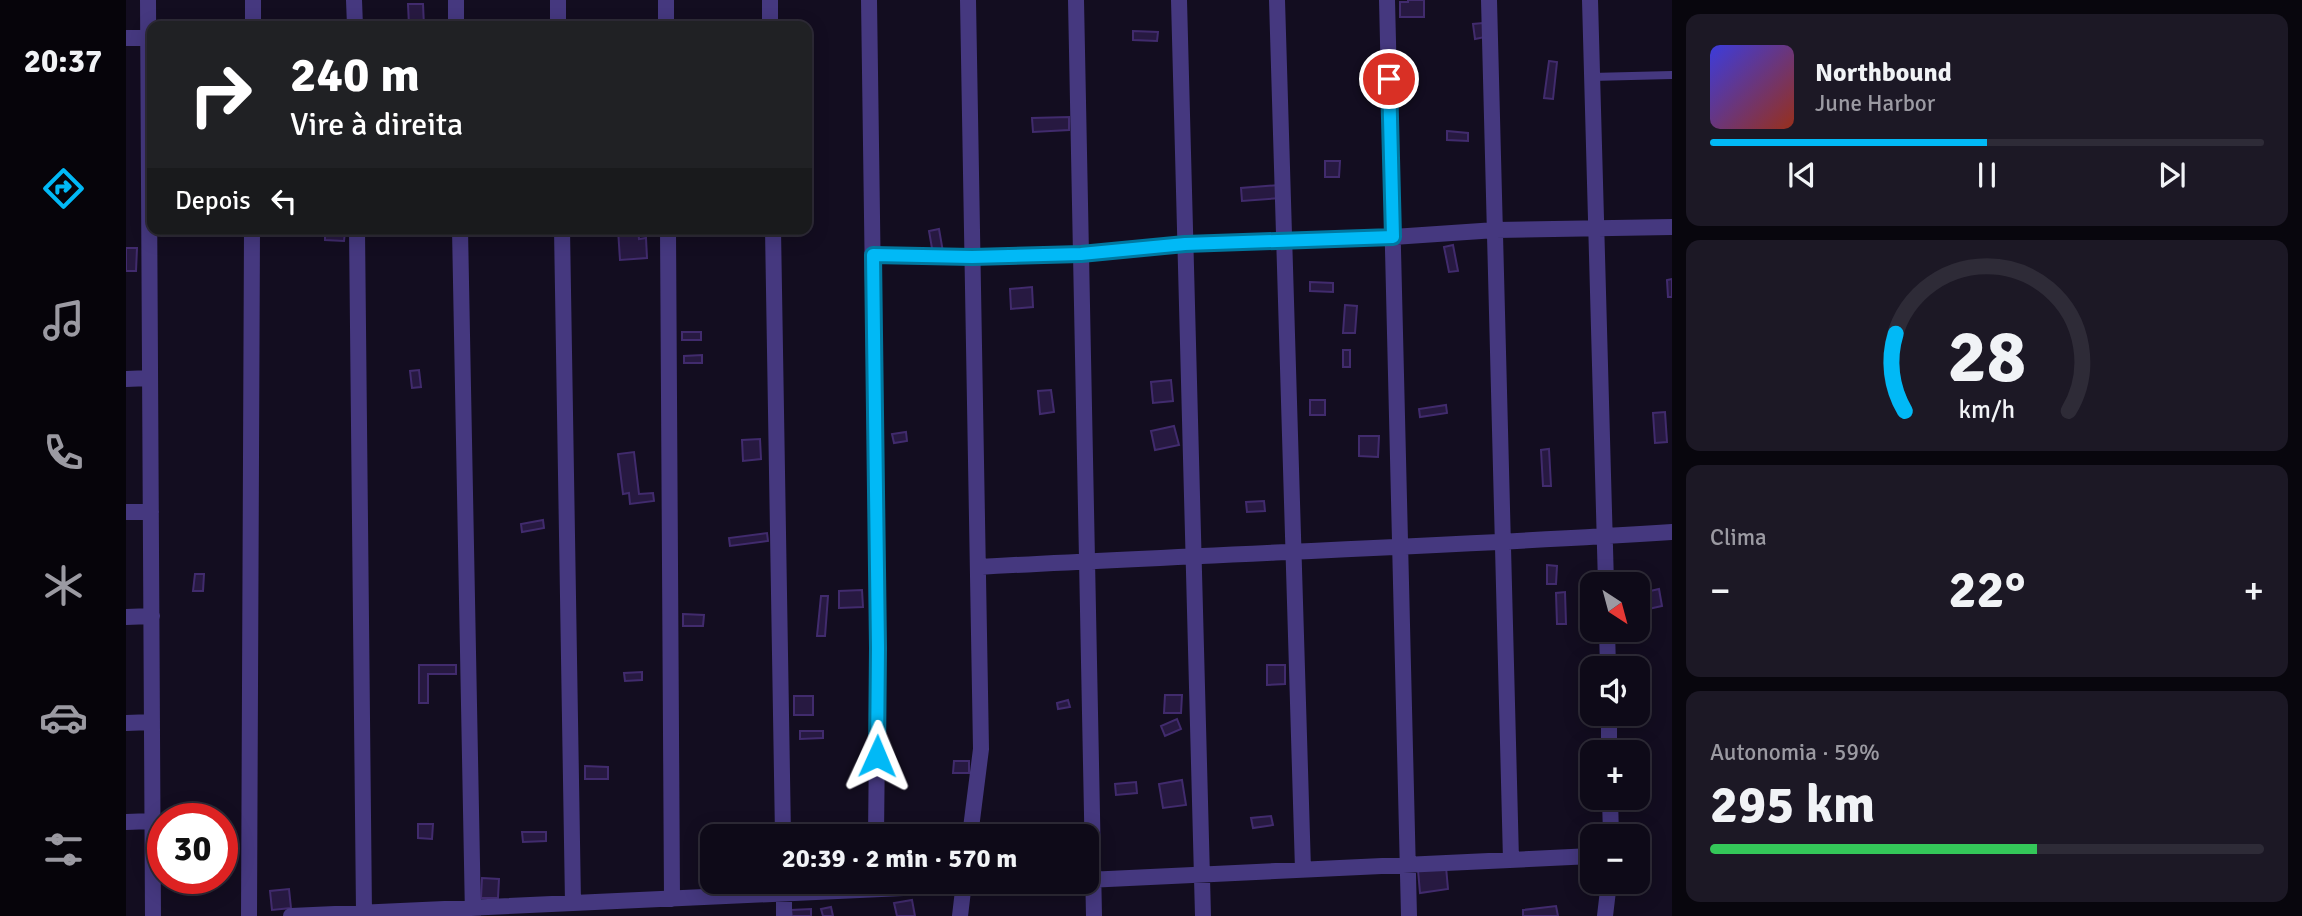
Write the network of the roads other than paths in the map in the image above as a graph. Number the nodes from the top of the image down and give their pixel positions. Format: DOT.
graph roads {
  1 [pos="148,0"];
  2 [pos="253,0"];
  3 [pos="354,0"];
  4 [pos="456,0"];
  5 [pos="558,0"];
  6 [pos="666,0"];
  7 [pos="770,0"];
  8 [pos="869,0"];
  9 [pos="968,0"];
  10 [pos="1076,0"];
  11 [pos="1179,0"];
  12 [pos="1277,0"];
  13 [pos="1387,0"];
  14 [pos="1489,0"];
  15 [pos="1590,0"];
  16 [pos="149,21"];
  17 [pos="253,21"];
  18 [pos="355,21"];
  19 [pos="456,21"];
  20 [pos="558,21"];
  21 [pos="666,21"];
  22 [pos="770,21"];
  23 [pos="126,38"];
  24 [pos="147,38"];
  25 [pos="1672,75"];
  26 [pos="1591,77"];
  27 [pos="1672,227"];
  28 [pos="1596,228"];
  29 [pos="1496,230"];
  30 [pos="150,235"];
  31 [pos="252,235"];
  32 [pos="357,235"];
  33 [pos="460,235"];
  34 [pos="562,235"];
  35 [pos="668,235"];
  36 [pos="774,235"];
  37 [pos="1393,237"];
  38 [pos="1284,241"];
  39 [pos="1185,244"];
  40 [pos="1081,254"];
  41 [pos="873,255"];
  42 [pos="972,257"];
  43 [pos="150,378"];
  44 [pos="126,379"];
  45 [pos="126,512"];
  46 [pos="151,512"];
  47 [pos="1672,532"];
  48 [pos="1605,536"];
  49 [pos="1502,541"];
  50 [pos="1400,547"];
  51 [pos="1293,553"];
  52 [pos="1193,554"];
  53 [pos="1087,561"];
  54 [pos="978,567"];
  55 [pos="1606,572"];
  56 [pos="152,616"];
  57 [pos="126,617"];
  58 [pos="152,722"];
  59 [pos="126,723"];
  60 [pos="152,803"];
  61 [pos="147,821"];
  62 [pos="126,822"];
  63 [pos="783,824"];
  64 [pos="876,824"];
  65 [pos="972,824"];
  66 [pos="1089,824"];
  67 [pos="1580,857"];
  68 [pos="1511,860"];
  69 [pos="1408,865"];
  70 [pos="1303,870"];
  71 [pos="1200,874"];
  72 [pos="1099,879"];
  73 [pos="153,894"];
  74 [pos="717,894"];
  75 [pos="784,894"];
  76 [pos="963,894"];
  77 [pos="1092,894"];
  78 [pos="1608,894"];
  79 [pos="672,898"];
  80 [pos="573,903"];
  81 [pos="473,912"];
  82 [pos="364,913"];
  83 [pos="153,916"];
  84 [pos="249,916"];
  85 [pos="291,916"];
  86 [pos="784,916"];
  87 [pos="960,916"];
  88 [pos="1094,916"];
  89 [pos="1203,916"];
  90 [pos="1409,916"];
  91 [pos="1605,916"];
  1 -- 16 [label="street"];
  2 -- 17 [label="street"];
  3 -- 18 [label="street"];
  4 -- 19 [label="street"];
  5 -- 20 [label="street"];
  6 -- 21 [label="street"];
  7 -- 22 [label="street"];
  8 -- 41 [label="street"];
  9 -- 42 [label="street"];
  10 -- 40 [label="street"];
  11 -- 39 [label="street"];
  12 -- 38 [label="street"];
  13 -- 37 [label="street"];
  14 -- 29 [label="street"];
  15 -- 26 [label="street"];
  23 -- 24 [label="street"];
  25 -- 26 [label="lane"];
  26 -- 28 [label="street"];
  27 -- 28 [label="street"];
  28 -- 29 [label="street"];
  28 -- 48 [label="street"];
  29 -- 37 [label="street"];
  29 -- 49 [label="street"];
  30 -- 43 [label="street"];
  31 -- 84 [label="street"];
  32 -- 82 [label="street"];
  33 -- 81 [label="street"];
  34 -- 80 [label="street"];
  35 -- 79 [label="street"];
  36 -- 63 [label="street"];
  37 -- 38 [label="street"];
  37 -- 50 [label="street"];
  38 -- 39 [label="street"];
  38 -- 51 [label="street"];
  39 -- 40 [label="street"];
  39 -- 52 [label="street"];
  40 -- 42 [label="street"];
  40 -- 53 [label="street"];
  41 -- 42 [label="street"];
  41 -- 64 [label="street"];
  42 -- 54 [label="street"];
  43 -- 44 [label="street"];
  43 -- 46 [label="street"];
  45 -- 46 [label="street"];
  46 -- 56 [label="street"];
  47 -- 48 [label="street"];
  48 -- 49 [label="street"];
  48 -- 55 [label="street"];
  49 -- 50 [label="street"];
  49 -- 68 [label="street"];
  50 -- 51 [label="street"];
  50 -- 69 [label="street"];
  51 -- 52 [label="street"];
  51 -- 70 [label="street"];
  52 -- 53 [label="street"];
  52 -- 71 [label="street"];
  53 -- 54 [label="street"];
  53 -- 66 [label="street"];
  54 -- 65 [label="street"];
  56 -- 57 [label="street"];
  56 -- 58 [label="street"];
  58 -- 59 [label="street"];
  58 -- 60 [label="street"];
  61 -- 62 [label="street"];
  67 -- 68 [label="street"];
  68 -- 69 [label="street"];
  69 -- 70 [label="street"];
  69 -- 90 [label="street"];
  70 -- 71 [label="street"];
  71 -- 72 [label="street"];
  71 -- 89 [label="street"];
  73 -- 83 [label="street"];
  74 -- 79 [label="street"];
  75 -- 86 [label="street"];
  76 -- 87 [label="street"];
  77 -- 88 [label="street"];
  78 -- 91 [label="street"];
  79 -- 80 [label="street"];
  80 -- 81 [label="street"];
  81 -- 82 [label="street"];
  82 -- 85 [label="street"];
}
